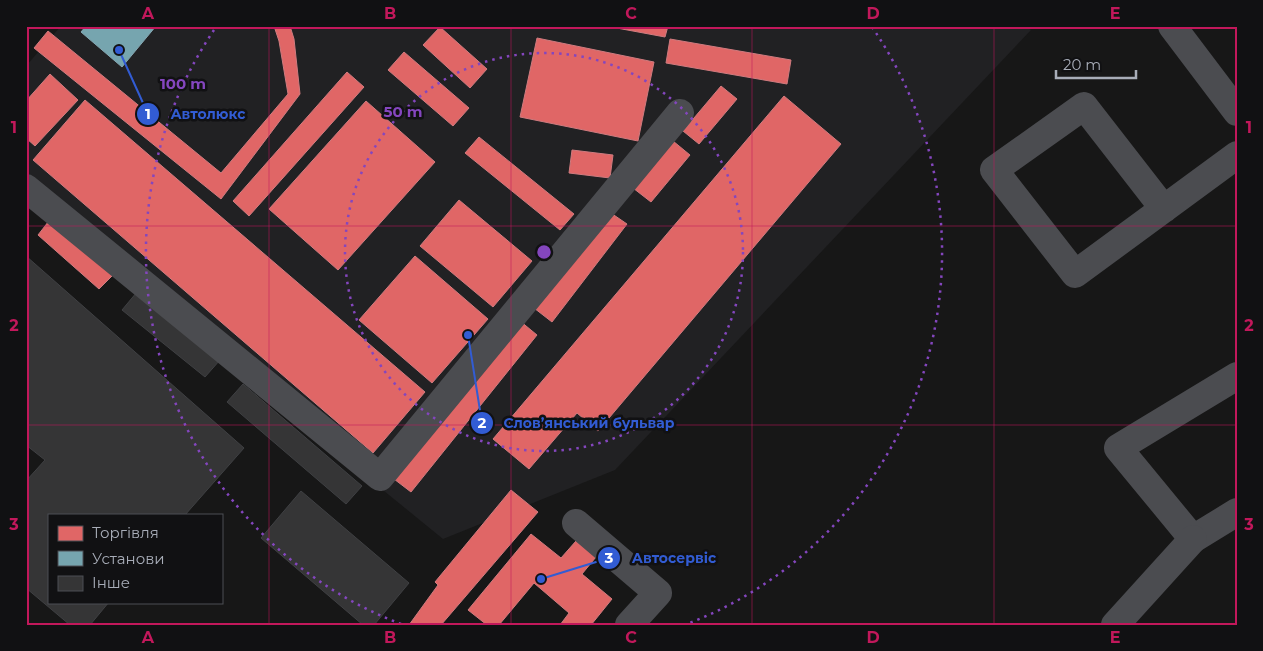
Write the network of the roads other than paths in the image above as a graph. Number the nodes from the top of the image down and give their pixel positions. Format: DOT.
graph roads {
  1 [pos="1172,26"];
  2 [pos="1237,112"];
  3 [pos="680,113"];
  4 [pos="1237,155"];
  5 [pos="26,188"];
  6 [pos="1164,209"];
  7 [pos="1237,376"];
  8 [pos="1237,512"];
  9 [pos="576,523"];
  10 [pos="1193,538"];
  11 [pos="629,625"];
  12 [pos="1115,625"];
  1 -- 2 [label="street"];
  3 -- 5 [label="street"];
  4 -- 6 [label="street"];
  6 -- 6 [label="street"];
  7 -- 10 [label="street"];
  8 -- 10 [label="street"];
  9 -- 11 [label="street"];
  10 -- 12 [label="street"];
}
